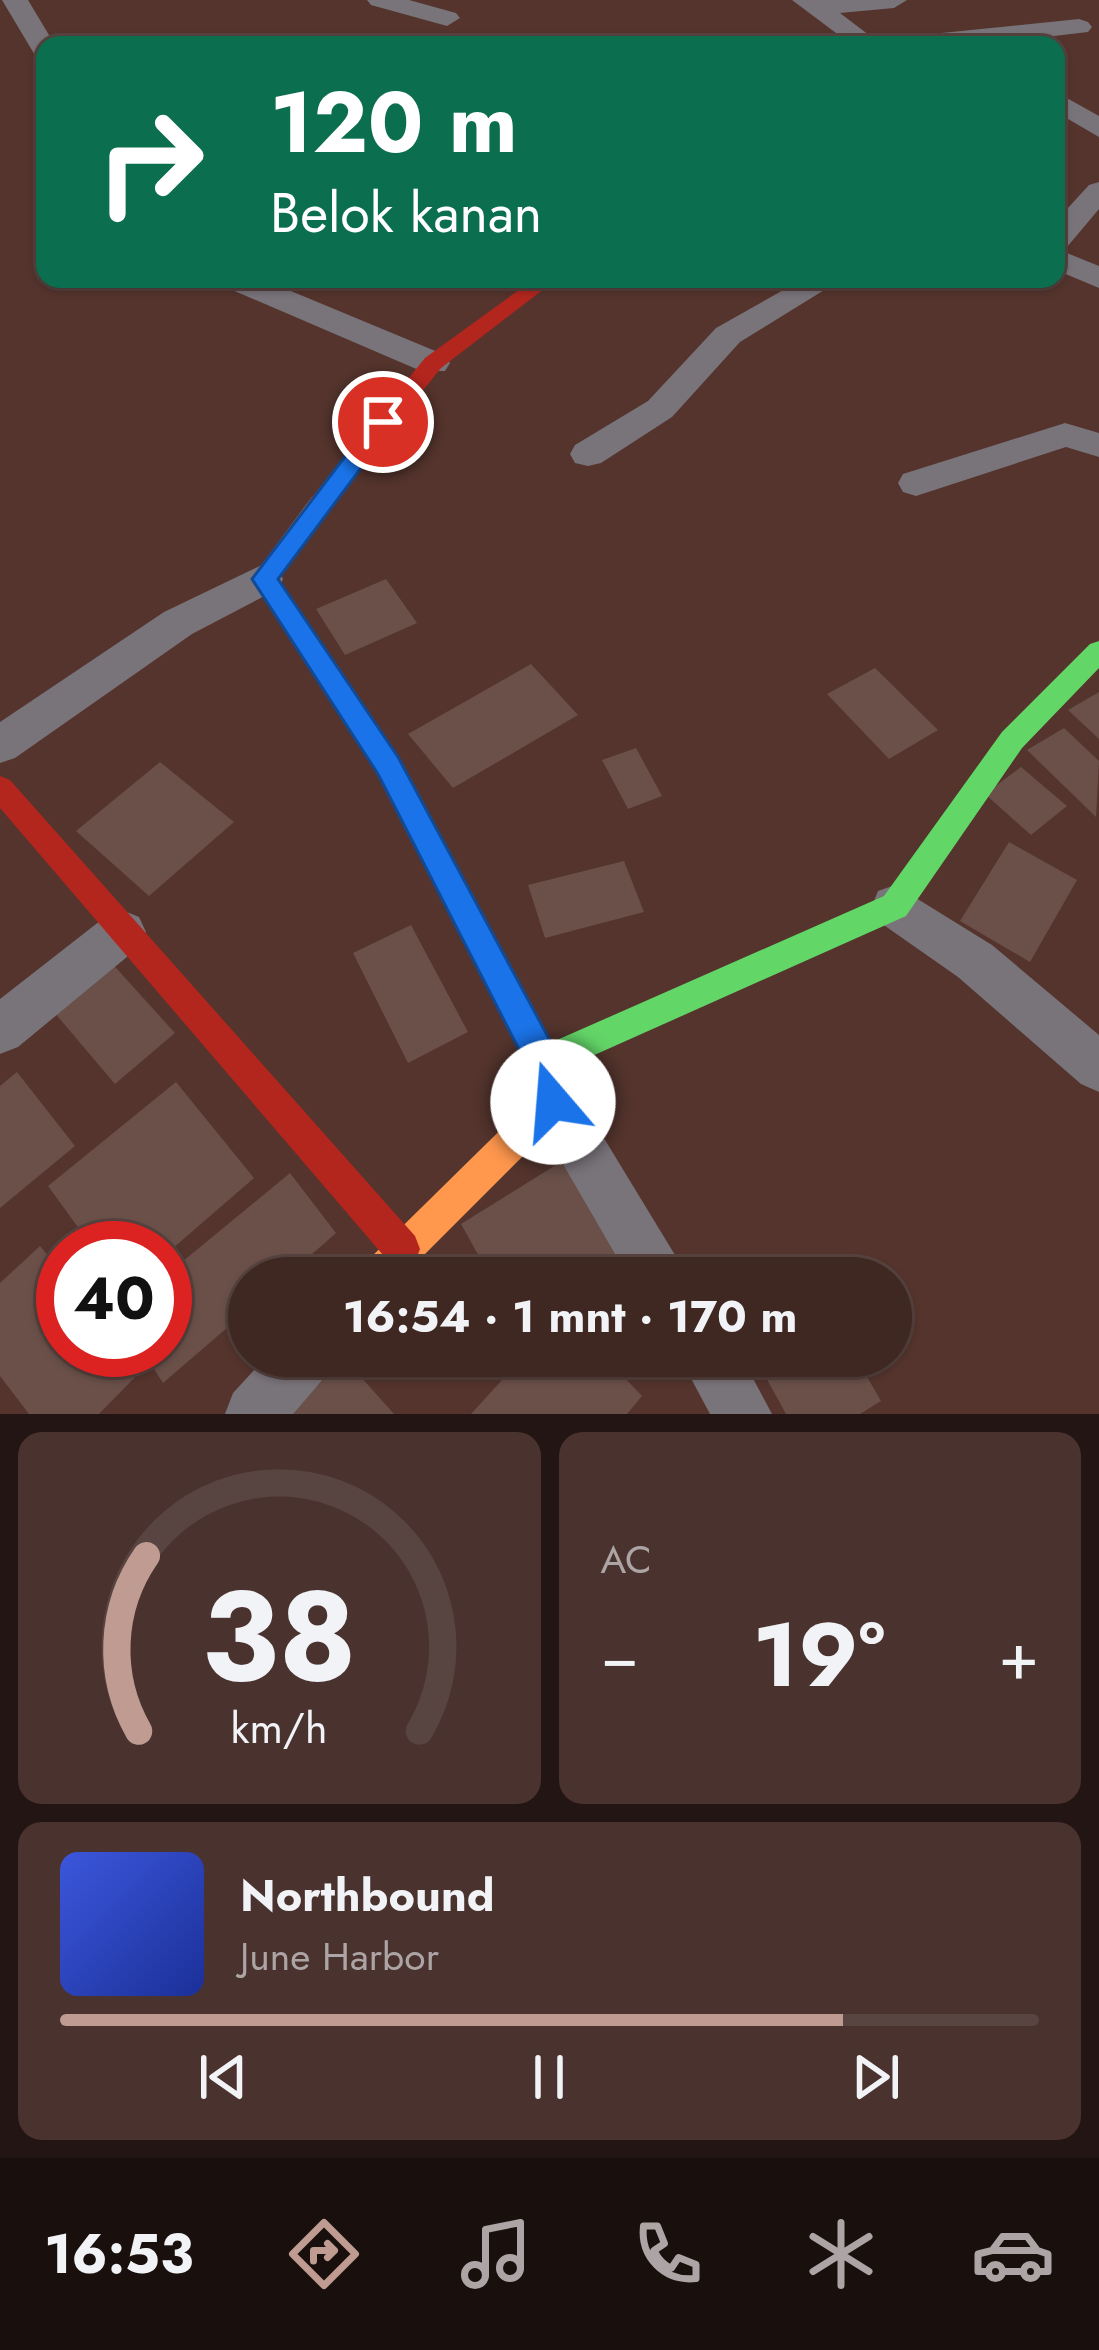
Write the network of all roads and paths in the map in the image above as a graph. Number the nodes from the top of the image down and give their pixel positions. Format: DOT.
graph roads {
  1 [pos="15,0"];
  2 [pos="380,0"];
  3 [pos="894,0"];
  4 [pos="811,4"];
  5 [pos="455,9"];
  6 [pos="1078,27"];
  7 [pos="37,36"];
  8 [pos="434,36"];
  9 [pos="856,36"];
  10 [pos="947,36"];
  11 [pos="1065,106"];
  12 [pos="1099,129"];
  13 [pos="1099,191"];
  14 [pos="1065,230"];
  15 [pos="1065,262"];
  16 [pos="1099,278"];
  17 [pos="255,288"];
  18 [pos="535,288"];
  19 [pos="810,288"];
  20 [pos="433,363"];
  21 [pos="1099,445"];
  22 [pos="588,454"];
  23 [pos="916,483"];
  24 [pos="264,579"];
  25 [pos="1099,651"];
  26 [pos="0,745"];
  27 [pos="0,788"];
  28 [pos="895,906"];
  29 [pos="122,932"];
  30 [pos="0,1030"];
  31 [pos="1099,1067"];
  32 [pos="548,1082"];
  33 [pos="402,1249"];
  34 [pos="395,1257"];
  35 [pos="649,1257"];
  36 [pos="287,1377"];
  37 [pos="721,1377"];
  38 [pos="254,1414"];
  39 [pos="743,1414"];
  1 -- 7 [label="street"];
  2 -- 5 [label="street"];
  3 -- 4 [label="street"];
  4 -- 9 [label="street"];
  5 -- 8 [label="street"];
  6 -- 10 [label="street"];
  11 -- 12 [label="street"];
  13 -- 14 [label="street"];
  15 -- 16 [label="street"];
  17 -- 20 [label="street"];
  18 -- 20 [label="street"];
  19 -- 22 [label="street"];
  20 -- 24 [label="street"];
  21 -- 23 [label="street"];
  24 -- 26 [label="street"];
  24 -- 32 [label="street"];
  25 -- 28 [label="street"];
  27 -- 29 [label="street"];
  28 -- 31 [label="street"];
  28 -- 32 [label="street"];
  29 -- 30 [label="street"];
  29 -- 33 [label="street"];
  32 -- 33 [label="street"];
  32 -- 35 [label="street"];
  33 -- 34 [label="street"];
  36 -- 38 [label="street"];
  37 -- 39 [label="street"];
}
